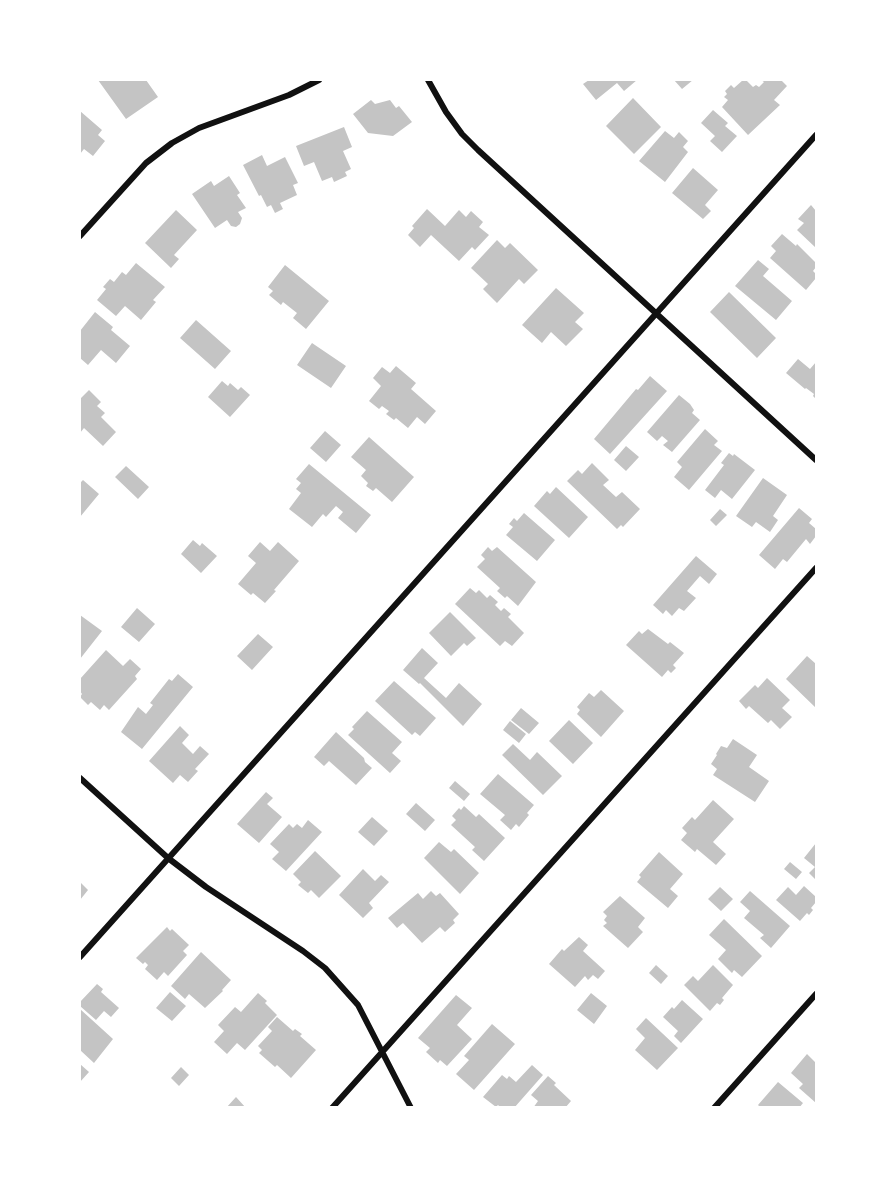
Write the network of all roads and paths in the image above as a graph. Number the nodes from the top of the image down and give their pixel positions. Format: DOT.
graph roads {
  1 [pos="319,80"];
  2 [pos="428,80"];
  3 [pos="816,135"];
  4 [pos="80,236"];
  5 [pos="657,314"];
  6 [pos="816,460"];
  7 [pos="816,568"];
  8 [pos="80,778"];
  9 [pos="168,858"];
  10 [pos="80,957"];
  11 [pos="816,993"];
  12 [pos="382,1052"];
  13 [pos="332,1107"];
  14 [pos="411,1107"];
  15 [pos="714,1107"];
  1 -- 4 [label="street"];
  2 -- 5 [label="street"];
  3 -- 5 [label="street"];
  5 -- 6 [label="street"];
  5 -- 9 [label="street"];
  7 -- 12 [label="street"];
  8 -- 9 [label="street"];
  9 -- 10 [label="street"];
  9 -- 12 [label="street"];
  11 -- 15 [label="street"];
  12 -- 13 [label="street"];
  12 -- 14 [label="street"];
}
